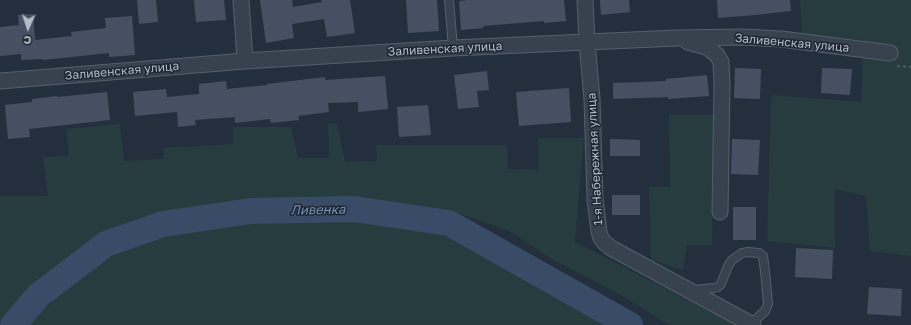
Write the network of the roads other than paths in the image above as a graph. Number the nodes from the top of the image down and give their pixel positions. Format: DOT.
graph roads {
  1 [pos="241,0"];
  2 [pos="449,0"];
  3 [pos="585,0"];
  4 [pos="678,38"];
  5 [pos="587,42"];
  6 [pos="453,48"];
  7 [pos="890,53"];
  8 [pos="245,61"];
  9 [pos="0,80"];
  10 [pos="720,212"];
  11 [pos="689,290"];
  12 [pos="752,325"];
  1 -- 8 [label="street"];
  2 -- 6 [label="lane"];
  3 -- 5 [label="street, 1-я Набережная улица"];
  4 -- 5 [label="street, Заливенская улица"];
  4 -- 7 [label="street, Заливенская улица"];
  4 -- 10 [label="street"];
  5 -- 6 [label="street, Заливенская улица"];
  5 -- 11 [label="street, 1-я Набережная улица"];
  6 -- 8 [label="street, Заливенская улица"];
  8 -- 9 [label="street, Заливенская улица"];
  11 -- 12 [label="street, 1-я Набережная улица"];
  11 -- 12 [label="lane"];
}
